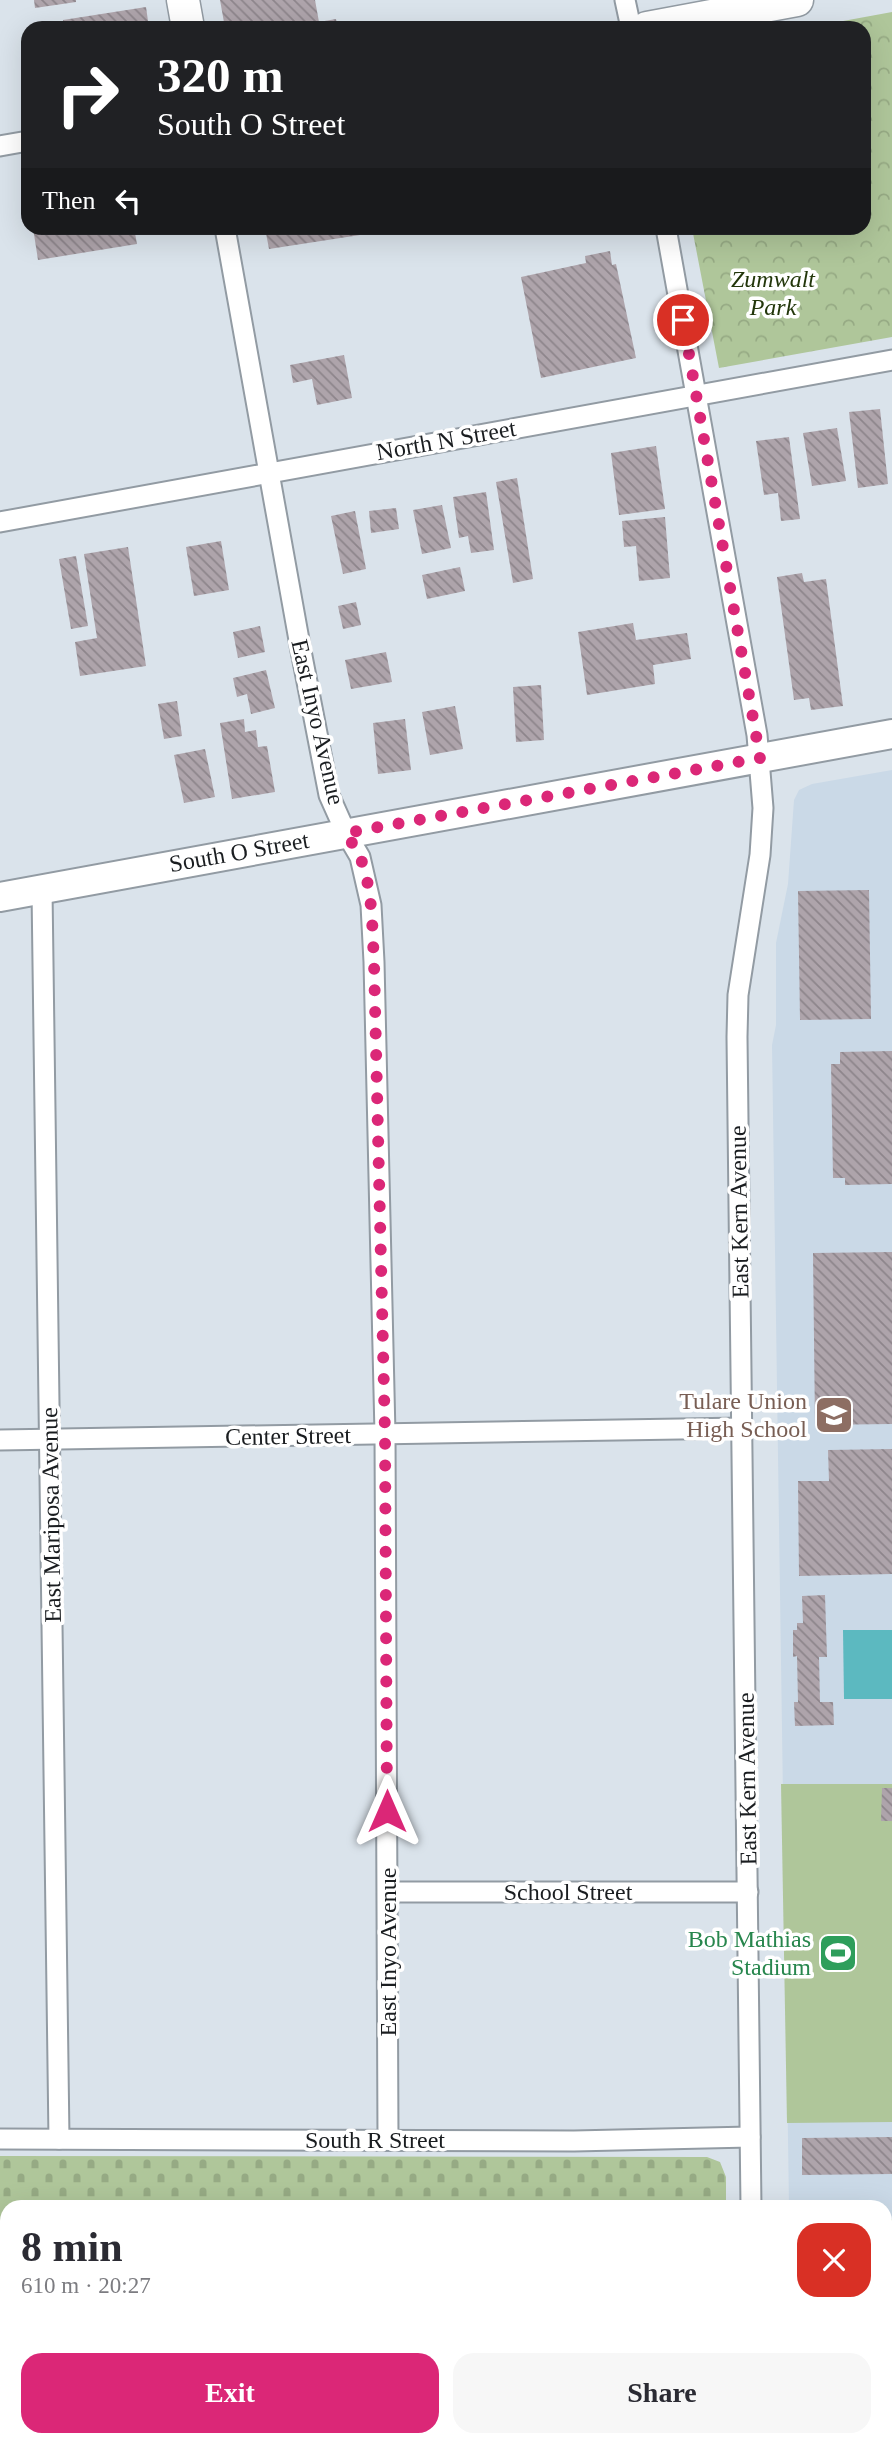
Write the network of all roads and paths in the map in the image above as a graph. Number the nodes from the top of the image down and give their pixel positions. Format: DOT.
graph roads {
  1 [pos="183,0"];
  2 [pos="625,0"];
  3 [pos="797,0"];
  4 [pos="187,21"];
  5 [pos="630,21"];
  6 [pos="684,21"];
  7 [pos="21,142"];
  8 [pos="0,146"];
  9 [pos="226,235"];
  10 [pos="667,235"];
  11 [pos="892,360"];
  12 [pos="697,395"];
  13 [pos="269,472"];
  14 [pos="0,522"];
  15 [pos="892,734"];
  16 [pos="760,758"];
  17 [pos="346,833"];
  18 [pos="42,890"];
  19 [pos="0,897"];
  20 [pos="743,1428"];
  21 [pos="385,1434"];
  22 [pos="0,1440"];
  23 [pos="50,1440"];
  24 [pos="387,1892"];
  25 [pos="748,1892"];
  26 [pos="750,2137"];
  27 [pos="0,2139"];
  28 [pos="59,2139"];
  29 [pos="388,2140"];
  30 [pos="751,2200"];
  1 -- 4 [label="main road"];
  2 -- 5 [label="street"];
  3 -- 6 [label="main road"];
  7 -- 8 [label="street"];
  9 -- 13 [label="street, East Inyo Avenue"];
  10 -- 12 [label="street, East Kern Avenue"];
  11 -- 12 [label="street, North N Street"];
  12 -- 13 [label="street, North N Street"];
  12 -- 16 [label="street, East Kern Avenue"];
  13 -- 14 [label="street, North N Street"];
  13 -- 17 [label="street, East Inyo Avenue"];
  15 -- 16 [label="main road, South O Street"];
  16 -- 17 [label="main road, South O Street"];
  16 -- 20 [label="street, East Kern Avenue"];
  17 -- 18 [label="main road, South O Street"];
  17 -- 21 [label="street, East Inyo Avenue"];
  18 -- 19 [label="main road, South O Street"];
  18 -- 23 [label="street, East Mariposa Avenue"];
  20 -- 21 [label="street, Center Street"];
  20 -- 25 [label="street, East Kern Avenue"];
  21 -- 23 [label="street, Center Street"];
  21 -- 24 [label="street, East Inyo Avenue"];
  22 -- 23 [label="street, Center Street"];
  23 -- 28 [label="street, East Mariposa Avenue"];
  24 -- 25 [label="street, School Street"];
  24 -- 29 [label="street, East Inyo Avenue"];
  25 -- 26 [label="street, East Kern Avenue"];
  26 -- 29 [label="street, South R Street"];
  26 -- 30 [label="street, East Kern Avenue"];
  27 -- 28 [label="street, South R Street"];
  28 -- 29 [label="street, South R Street"];
}
